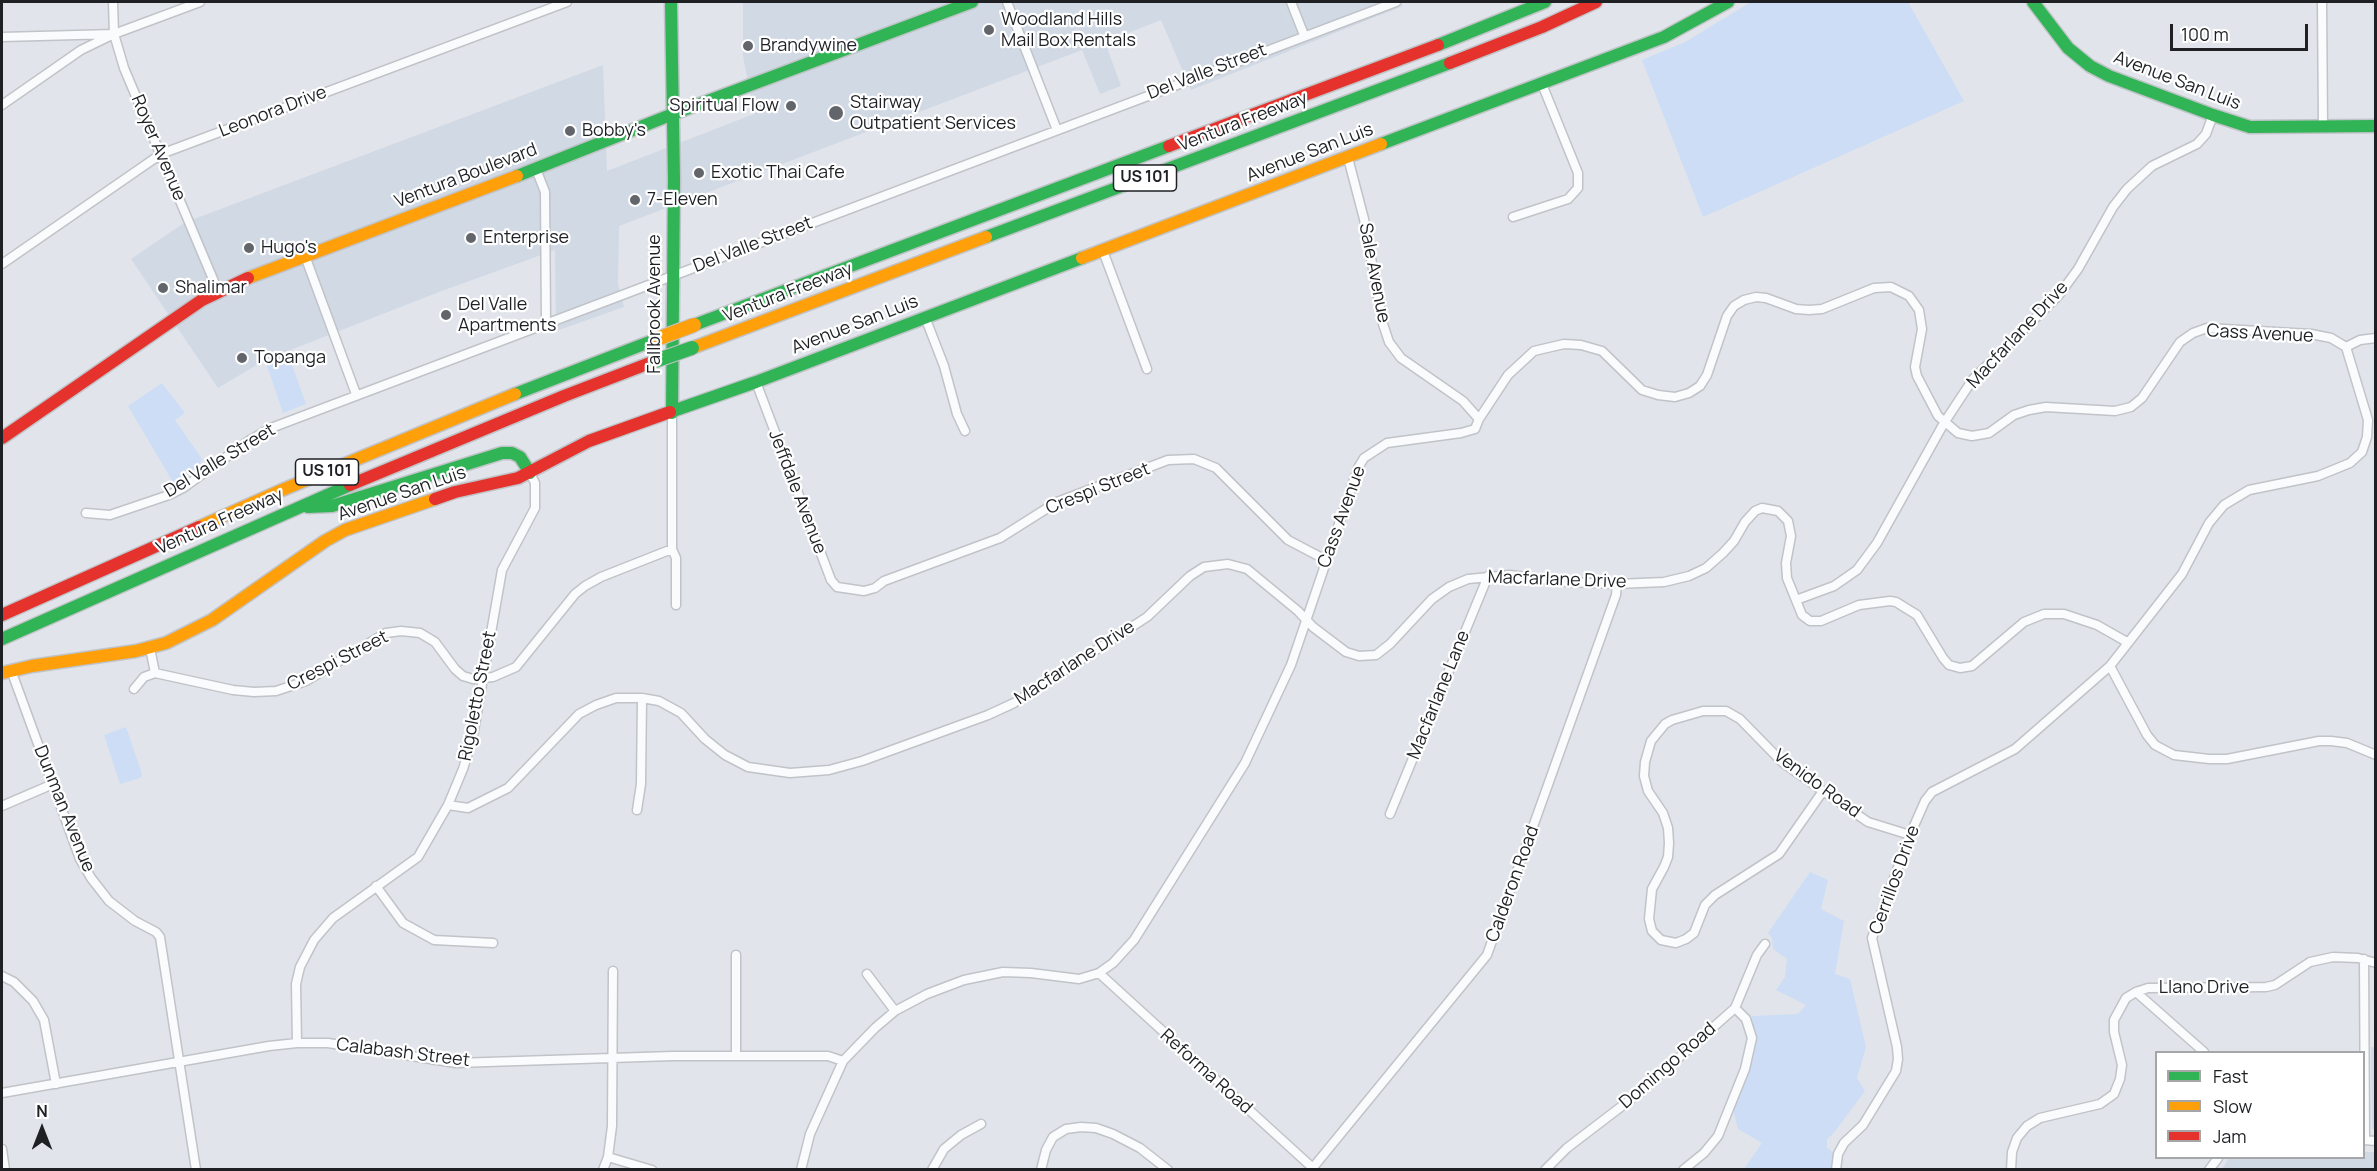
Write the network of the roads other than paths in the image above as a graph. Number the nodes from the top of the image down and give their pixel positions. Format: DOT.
graph roads {
  1 [pos="113,2"];
  2 [pos="200,2"];
  3 [pos="567,2"];
  4 [pos="671,2"];
  5 [pos="972,2"];
  6 [pos="1007,2"];
  7 [pos="1291,2"];
  8 [pos="1396,2"];
  9 [pos="1545,2"];
  10 [pos="1596,2"];
  11 [pos="1728,2"];
  12 [pos="2033,2"];
  13 [pos="2322,2"];
  14 [pos="114,34"];
  15 [pos="1304,35"];
  16 [pos="2,37"];
  17 [pos="1542,84"];
  18 [pos="2,105"];
  19 [pos="673,114"];
  20 [pos="2213,115"];
  21 [pos="2323,126"];
  22 [pos="2376,126"];
  23 [pos="1057,130"];
  24 [pos="160,154"];
  25 [pos="1348,158"];
  26 [pos="536,169"];
  27 [pos="1513,217"];
  28 [pos="1103,251"];
  29 [pos="305,256"];
  30 [pos="2,264"];
  31 [pos="674,275"];
  32 [pos="218,291"];
  33 [pos="925,317"];
  34 [pos="546,323"];
  35 [pos="2376,338"];
  36 [pos="2346,347"];
  37 [pos="1147,369"];
  38 [pos="756,382"];
  39 [pos="357,394"];
  40 [pos="672,413"];
  41 [pos="1479,419"];
  42 [pos="1944,423"];
  43 [pos="965,431"];
  44 [pos="2,438"];
  45 [pos="530,473"];
  46 [pos="296,508"];
  47 [pos="86,513"];
  48 [pos="672,549"];
  49 [pos="1326,560"];
  50 [pos="1488,576"];
  51 [pos="1617,584"];
  52 [pos="850,590"];
  53 [pos="1796,600"];
  54 [pos="676,605"];
  55 [pos="2,615"];
  56 [pos="1306,619"];
  57 [pos="2,639"];
  58 [pos="2127,642"];
  59 [pos="150,648"];
  60 [pos="2110,666"];
  61 [pos="6,671"];
  62 [pos="155,673"];
  63 [pos="483,678"];
  64 [pos="134,689"];
  65 [pos="642,698"];
  66 [pos="2376,755"];
  67 [pos="53,784"];
  68 [pos="1823,791"];
  69 [pos="448,805"];
  70 [pos="2,806"];
  71 [pos="637,810"];
  72 [pos="1390,814"];
  73 [pos="1910,836"];
  74 [pos="376,886"];
  75 [pos="493,943"];
  76 [pos="1765,944"];
  77 [pos="736,955"];
  78 [pos="2364,959"];
  79 [pos="2376,963"];
  80 [pos="613,971"];
  81 [pos="1099,973"];
  82 [pos="867,974"];
  83 [pos="2,976"];
  84 [pos="2136,992"];
  85 [pos="1736,1008"];
  86 [pos="895,1011"];
  87 [pos="297,1043"];
  88 [pos="2202,1051"];
  89 [pos="2364,1051"];
  90 [pos="736,1056"];
  91 [pos="612,1059"];
  92 [pos="180,1061"];
  93 [pos="843,1061"];
  94 [pos="56,1084"];
  95 [pos="2,1093"];
  96 [pos="981,1124"];
  97 [pos="2,1149"];
  98 [pos="609,1157"];
  99 [pos="193,1169"];
  100 [pos="1313,1169"];
  101 [pos="5,1170"];
  102 [pos="603,1170"];
  103 [pos="652,1170"];
  104 [pos="801,1170"];
  105 [pos="932,1170"];
  106 [pos="1041,1170"];
  107 [pos="1168,1170"];
  108 [pos="1545,1170"];
  109 [pos="1683,1170"];
  110 [pos="1836,1170"];
  111 [pos="2011,1170"];
  1 -- 14 [label="street, Royer Avenue"];
  2 -- 14 [label="street"];
  3 -- 24 [label="street, Leonora Drive"];
  4 -- 19 [label="main road, Fallbrook Avenue"];
  5 -- 19 [label="main road, Ventura Boulevard"];
  6 -- 23 [label="street"];
  7 -- 15 [label="street"];
  8 -- 15 [label="street, Del Valle Street"];
  9 -- 55 [label="main road, Ventura Freeway / US 101, bridge"];
  10 -- 46 [label="main road, Ventura Freeway / US 101, bridge"];
  11 -- 17 [label="main road, Avenue San Luis"];
  12 -- 20 [label="main road, Avenue San Luis"];
  13 -- 21 [label="street"];
  14 -- 16 [label="street"];
  14 -- 18 [label="street"];
  14 -- 24 [label="street, Royer Avenue"];
  15 -- 23 [label="street, Del Valle Street"];
  17 -- 25 [label="main road, Avenue San Luis"];
  17 -- 27 [label="street"];
  19 -- 26 [label="main road, Ventura Boulevard"];
  19 -- 31 [label="main road, Fallbrook Avenue"];
  20 -- 21 [label="main road, Avenue San Luis"];
  20 -- 42 [label="street, Macfarlane Drive"];
  21 -- 22 [label="main road, Avenue San Luis"];
  23 -- 31 [label="street, Del Valle Street"];
  24 -- 30 [label="street, Leonora Drive"];
  24 -- 32 [label="street, Royer Avenue"];
  25 -- 28 [label="main road, Avenue San Luis"];
  25 -- 41 [label="street, Sale Avenue"];
  26 -- 29 [label="main road, Ventura Boulevard"];
  26 -- 34 [label="street"];
  28 -- 33 [label="main road, Avenue San Luis"];
  28 -- 37 [label="street"];
  29 -- 32 [label="main road, Ventura Boulevard"];
  29 -- 39 [label="street"];
  31 -- 34 [label="street, Del Valle Street"];
  31 -- 40 [label="main road, Fallbrook Avenue"];
  32 -- 44 [label="main road, Ventura Boulevard"];
  33 -- 38 [label="main road, Avenue San Luis"];
  33 -- 43 [label="street"];
  34 -- 39 [label="street, Del Valle Street"];
  35 -- 36 [label="street"];
  36 -- 42 [label="street, Cass Avenue"];
  36 -- 58 [label="street"];
  38 -- 40 [label="main road, Avenue San Luis"];
  38 -- 52 [label="street, Jeffdale Avenue"];
  39 -- 47 [label="street, Del Valle Street"];
  40 -- 45 [label="main road, Avenue San Luis"];
  40 -- 48 [label="street, Fallbrook Avenue"];
  41 -- 42 [label="street, Cass Avenue"];
  41 -- 49 [label="street, Cass Avenue"];
  42 -- 53 [label="street, Macfarlane Drive"];
  45 -- 46 [label="main road"];
  45 -- 59 [label="main road, Avenue San Luis"];
  45 -- 63 [label="street, Rigoletto Street"];
  46 -- 57 [label="main road, Ventura Freeway / US 101"];
  48 -- 54 [label="street, Fallbrook Avenue"];
  48 -- 63 [label="street"];
  49 -- 52 [label="street, Crespi Street"];
  49 -- 56 [label="street, Cass Avenue"];
  50 -- 51 [label="street, Macfarlane Drive"];
  50 -- 56 [label="street, Macfarlane Drive"];
  50 -- 72 [label="street, Macfarlane Lane"];
  51 -- 53 [label="street, Macfarlane Drive"];
  51 -- 100 [label="street, Calderon Road"];
  53 -- 58 [label="street"];
  56 -- 65 [label="street, Macfarlane Drive"];
  56 -- 81 [label="street, Cass Avenue"];
  58 -- 60 [label="street"];
  59 -- 61 [label="main road, Avenue San Luis"];
  59 -- 62 [label="street"];
  60 -- 66 [label="street"];
  60 -- 73 [label="street, Cerrillos Drive"];
  61 -- 67 [label="street, Dunman Avenue"];
  62 -- 63 [label="street, Crespi Street"];
  62 -- 64 [label="street"];
  63 -- 69 [label="street, Rigoletto Street"];
  65 -- 69 [label="street, Macfarlane Drive"];
  65 -- 71 [label="street"];
  67 -- 70 [label="street"];
  67 -- 92 [label="street, Dunman Avenue"];
  68 -- 68 [label="street, Venido Road"];
  68 -- 73 [label="street, Venido Road"];
  69 -- 74 [label="street, Rigoletto Street"];
  73 -- 110 [label="street, Cerrillos Drive"];
  74 -- 75 [label="street"];
  74 -- 87 [label="street, Rigoletto Street"];
  76 -- 85 [label="street, Domingo Road"];
  77 -- 90 [label="street"];
  78 -- 79 [label="street, Llano Drive"];
  78 -- 84 [label="street, Llano Drive"];
  78 -- 89 [label="street"];
  80 -- 91 [label="street"];
  81 -- 86 [label="street, Cass Avenue"];
  81 -- 100 [label="street, Reforma Road"];
  82 -- 86 [label="street"];
  83 -- 94 [label="street"];
  84 -- 88 [label="street"];
  84 -- 111 [label="street, Llano Drive"];
  85 -- 108 [label="street, Domingo Road"];
  85 -- 109 [label="street"];
  86 -- 93 [label="street, Cass Avenue"];
  87 -- 91 [label="street, Calabash Street"];
  87 -- 92 [label="street, Calabash Street"];
  90 -- 91 [label="street, Calabash Street"];
  90 -- 93 [label="street, Calabash Street"];
  91 -- 98 [label="street"];
  92 -- 94 [label="street, Calabash Street"];
  92 -- 99 [label="street, Dunman Avenue"];
  93 -- 104 [label="street, Cass Avenue"];
  94 -- 95 [label="street, Calabash Street"];
  96 -- 105 [label="street"];
  97 -- 101 [label="street"];
  98 -- 102 [label="street"];
  98 -- 103 [label="street"];
  106 -- 107 [label="street"];
}
